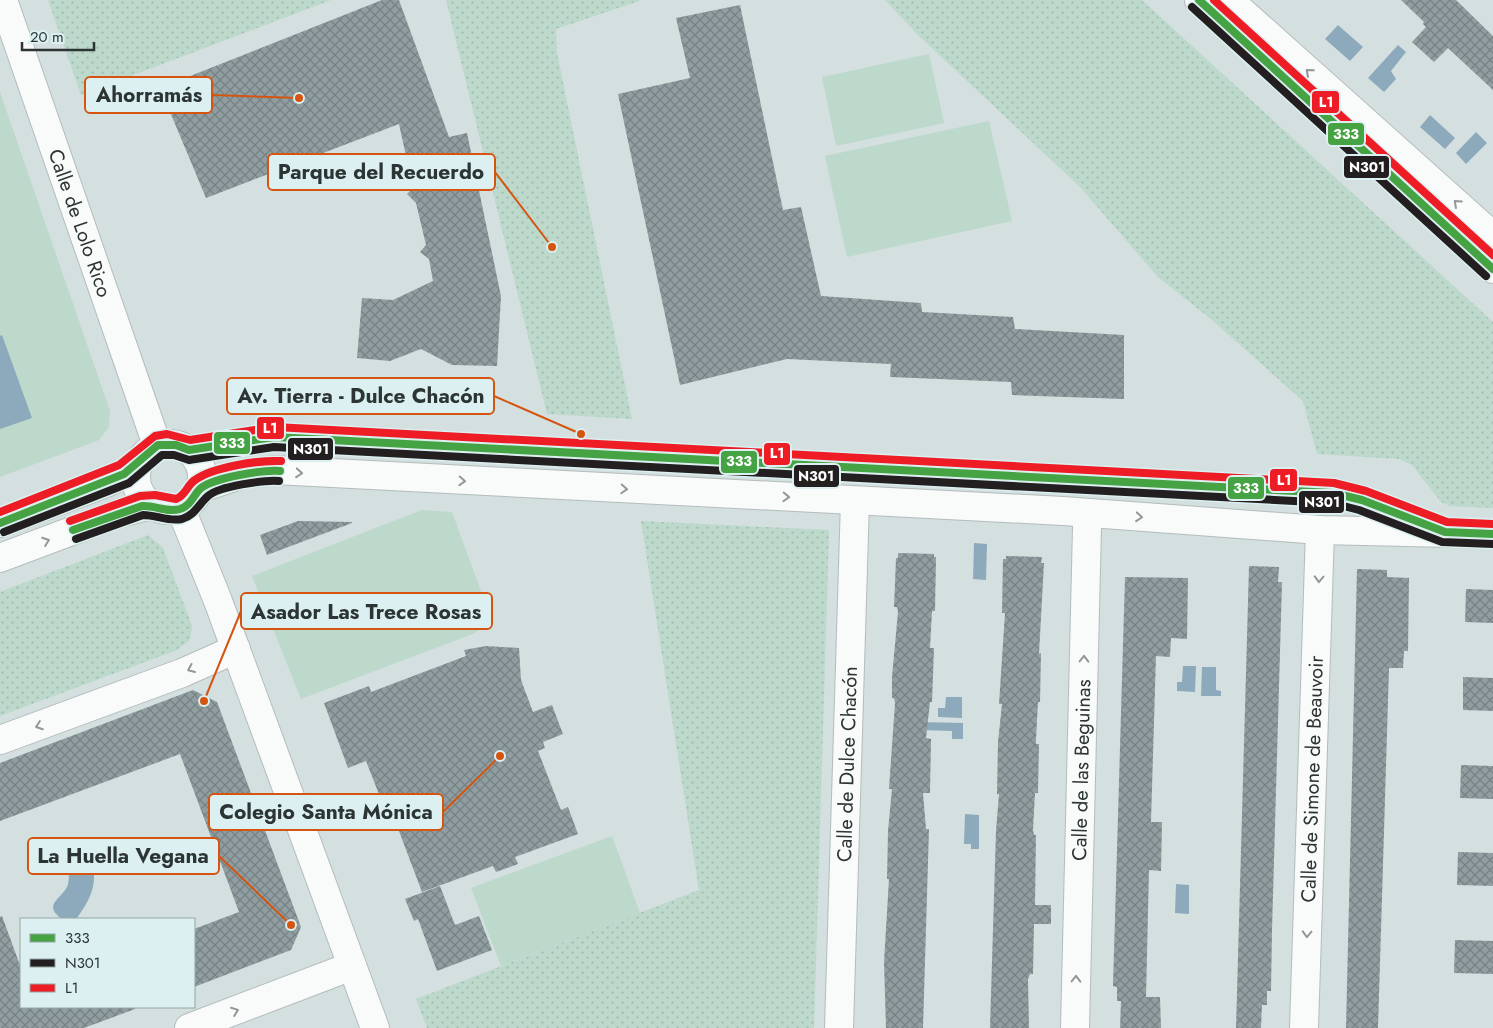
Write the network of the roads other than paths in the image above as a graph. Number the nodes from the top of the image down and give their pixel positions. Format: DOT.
graph roads {
  1 [pos="4,0"];
  2 [pos="1199,0"];
  3 [pos="1238,3"];
  4 [pos="1493,236"];
  5 [pos="1493,269"];
  6 [pos="157,445"];
  7 [pos="189,450"];
  8 [pos="137,468"];
  9 [pos="201,488"];
  10 [pos="855,501"];
  11 [pos="151,505"];
  12 [pos="181,509"];
  13 [pos="1386,510"];
  14 [pos="1090,513"];
  15 [pos="0,523"];
  16 [pos="1320,530"];
  17 [pos="1445,532"];
  18 [pos="1493,534"];
  19 [pos="0,558"];
  20 [pos="236,650"];
  21 [pos="0,740"];
  22 [pos="352,966"];
  23 [pos="189,1028"];
  24 [pos="376,1028"];
  25 [pos="839,1028"];
  26 [pos="1075,1028"];
  27 [pos="1304,1028"];
  1 -- 6 [label="street, Calle de Lolo Rico"];
  2 -- 5 [label="street"];
  4 -- 3 [label="street, one-way"];
  6 -- 7 [label="street"];
  6 -- 8 [label="street"];
  7 -- 9 [label="street"];
  7 -- 13 [label="street"];
  8 -- 11 [label="street"];
  8 -- 15 [label="street"];
  9 -- 10 [label="street, one-way"];
  9 -- 12 [label="street"];
  10 -- 14 [label="street"];
  10 -- 25 [label="street, Calle de Dulce Chacón"];
  11 -- 12 [label="street"];
  19 -- 11 [label="street, one-way"];
  12 -- 20 [label="street"];
  13 -- 16 [label="street"];
  13 -- 17 [label="street"];
  14 -- 16 [label="street, one-way"];
  26 -- 14 [label="street, Calle de las Beguinas, one-way"];
  16 -- 17 [label="street"];
  16 -- 27 [label="street, Calle de Simone de Beauvoir, one-way"];
  17 -- 18 [label="street"];
  20 -- 21 [label="street, one-way"];
  20 -- 22 [label="street"];
  23 -- 22 [label="street, one-way"];
  22 -- 24 [label="street"];
}
